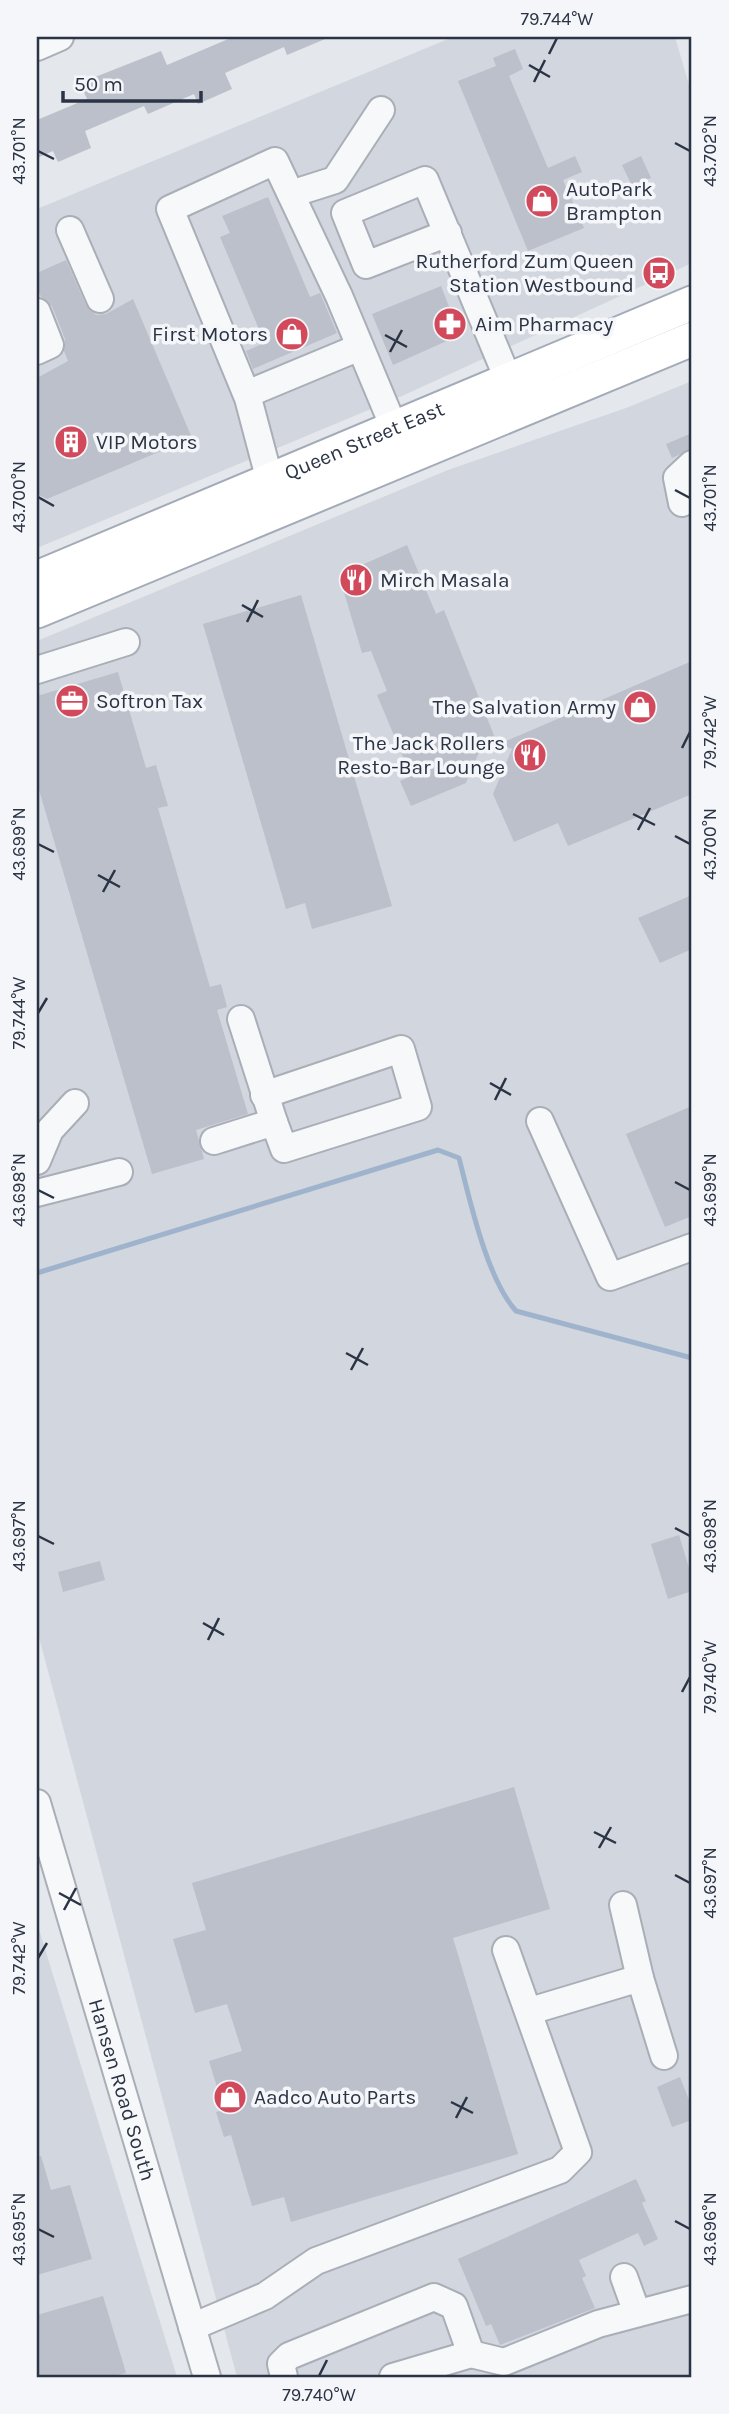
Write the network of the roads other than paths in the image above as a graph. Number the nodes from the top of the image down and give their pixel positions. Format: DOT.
graph roads {
  1 [pos="60,37"];
  2 [pos="37,47"];
  3 [pos="381,110"];
  4 [pos="290,194"];
  5 [pos="70,230"];
  6 [pos="447,233"];
  7 [pos="100,299"];
  8 [pos="692,303"];
  9 [pos="37,312"];
  10 [pos="692,339"];
  11 [pos="360,346"];
  12 [pos="37,351"];
  13 [pos="247,394"];
  14 [pos="514,396"];
  15 [pos="395,430"];
  16 [pos="692,464"];
  17 [pos="271,481"];
  18 [pos="682,503"];
  19 [pos="37,578"];
  20 [pos="37,611"];
  21 [pos="126,642"];
  22 [pos="37,670"];
  23 [pos="241,1019"];
  24 [pos="264,1095"];
  25 [pos="75,1103"];
  26 [pos="540,1121"];
  27 [pos="274,1122"];
  28 [pos="214,1140"];
  29 [pos="37,1161"];
  30 [pos="119,1172"];
  31 [pos="38,1187"];
  32 [pos="692,1247"];
  33 [pos="37,1804"];
  34 [pos="46,1869"];
  35 [pos="622,1905"];
  36 [pos="506,1950"];
  37 [pos="640,1978"];
  38 [pos="530,2011"];
  39 [pos="664,2056"];
  40 [pos="624,2277"];
  41 [pos="692,2299"];
  42 [pos="637,2314"];
  43 [pos="192,2327"];
  44 [pos="471,2354"];
  45 [pos="207,2377"];
  46 [pos="285,2377"];
  47 [pos="393,2377"];
  1 -- 2 [label="street"];
  3 -- 4 [label="street"];
  4 -- 11 [label="street"];
  4 -- 13 [label="street"];
  5 -- 7 [label="street"];
  6 -- 14 [label="street"];
  8 -- 14 [label="main road, Queen Street East"];
  9 -- 12 [label="street"];
  10 -- 14 [label="main road, Queen Street East"];
  11 -- 13 [label="street"];
  11 -- 15 [label="street"];
  13 -- 17 [label="street"];
  14 -- 15 [label="main road, Queen Street East"];
  14 -- 20 [label="main road, Queen Street East"];
  15 -- 17 [label="main road, Queen Street East"];
  16 -- 18 [label="street"];
  17 -- 19 [label="main road, Queen Street East"];
  21 -- 22 [label="street"];
  23 -- 24 [label="street"];
  24 -- 27 [label="street"];
  24 -- 27 [label="street"];
  25 -- 29 [label="street"];
  26 -- 32 [label="street"];
  27 -- 28 [label="street"];
  30 -- 31 [label="street"];
  33 -- 34 [label="street, Hansen Road South"];
  34 -- 43 [label="street, Hansen Road South"];
  35 -- 37 [label="street"];
  36 -- 38 [label="street"];
  37 -- 38 [label="street"];
  37 -- 39 [label="street"];
  38 -- 43 [label="street"];
  40 -- 42 [label="street"];
  41 -- 42 [label="street"];
  42 -- 44 [label="street"];
  43 -- 45 [label="street, Hansen Road South"];
  44 -- 46 [label="street"];
  44 -- 47 [label="street"];
}
